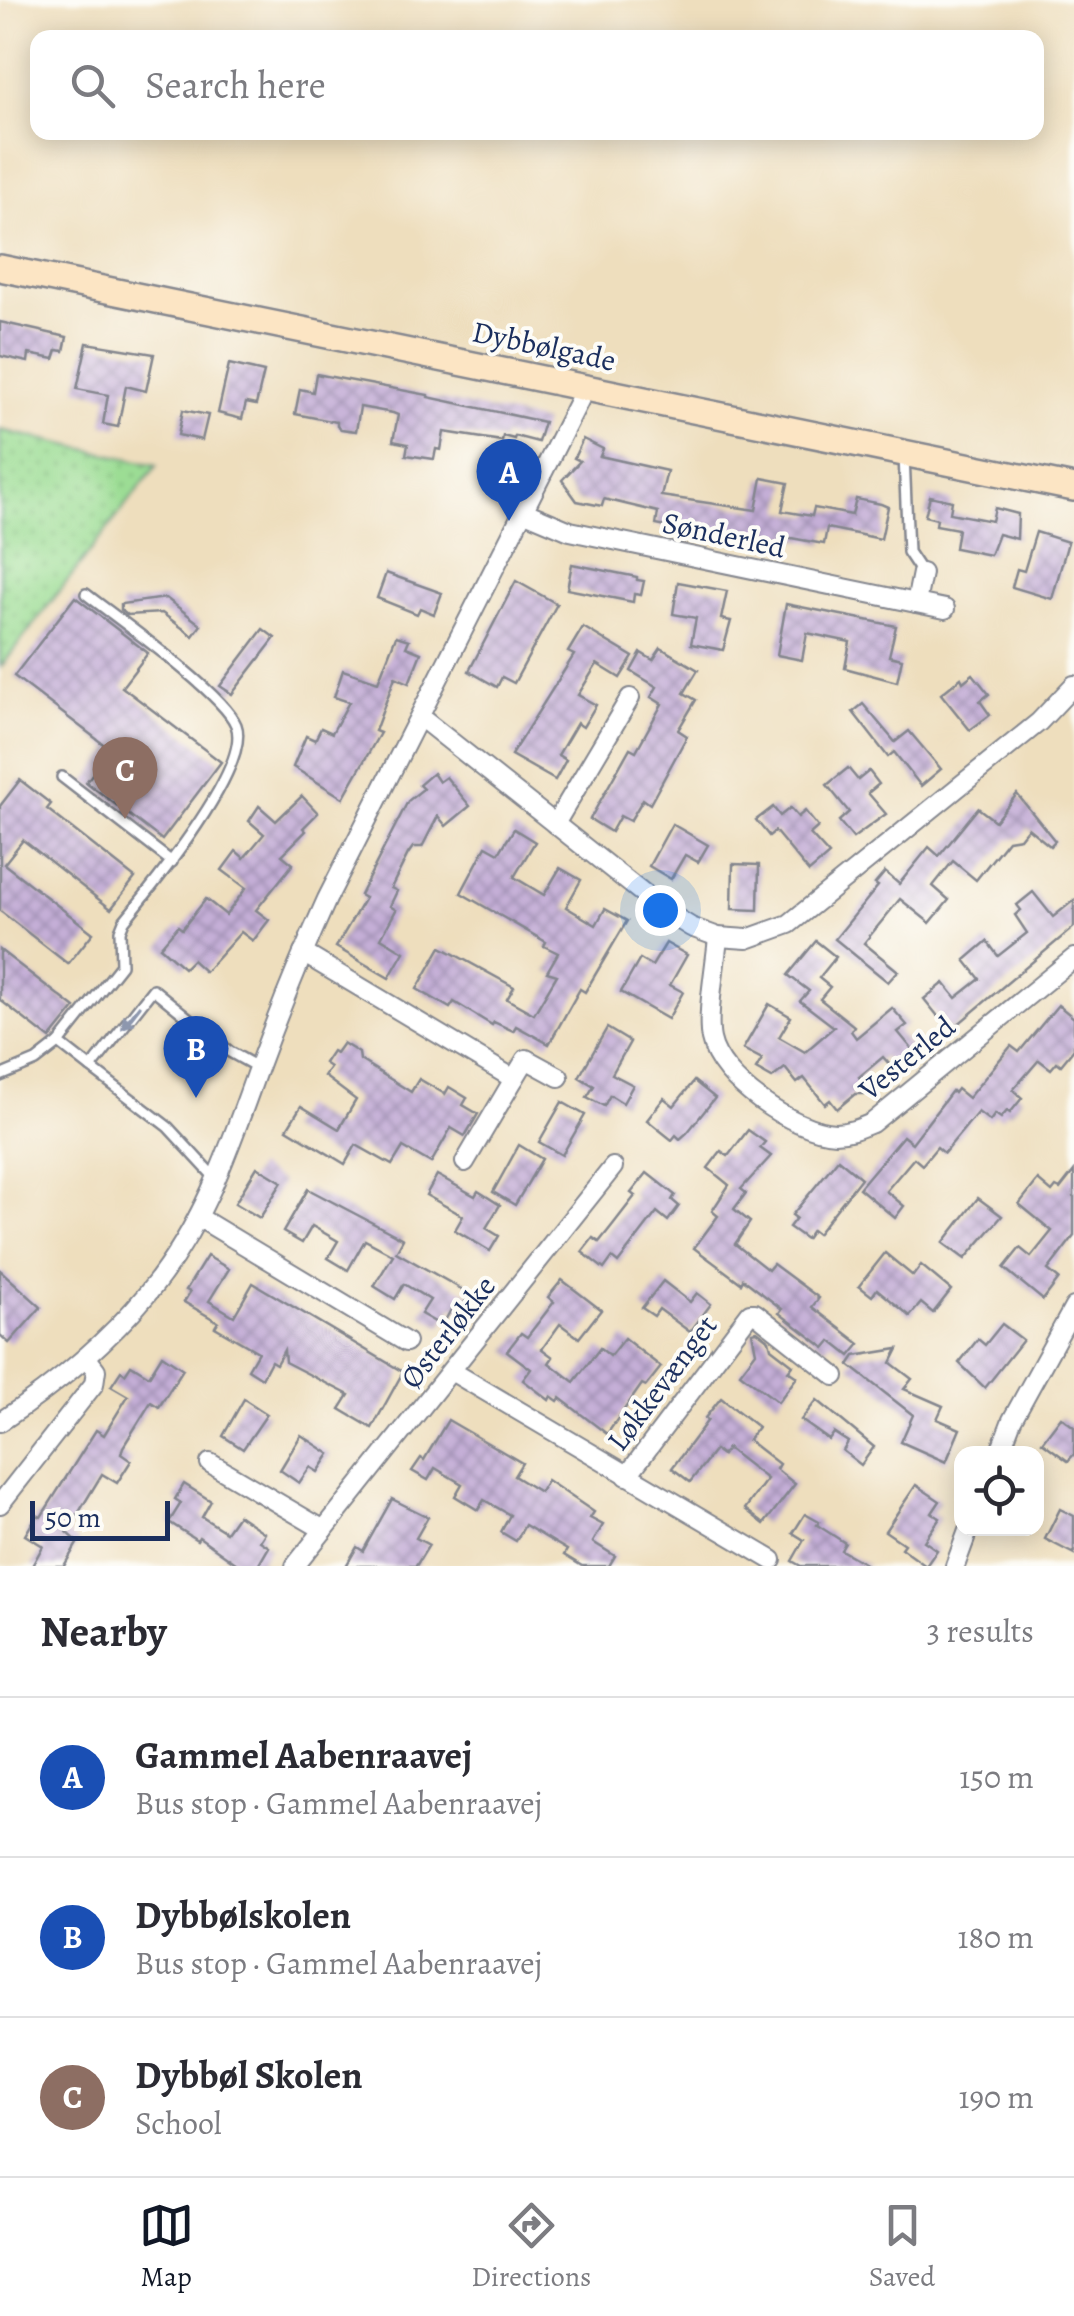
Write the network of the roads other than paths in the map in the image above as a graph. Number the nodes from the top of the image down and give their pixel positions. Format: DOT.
graph roads {
  1 [pos="0,268"];
  2 [pos="586,387"];
  3 [pos="904,453"];
  4 [pos="1074,488"];
  5 [pos="524,512"];
  6 [pos="922,573"];
  7 [pos="86,594"];
  8 [pos="916,604"];
  9 [pos="945,610"];
  10 [pos="1074,684"];
  11 [pos="630,698"];
  12 [pos="420,717"];
  13 [pos="62,777"];
  14 [pos="555,824"];
  15 [pos="172,862"];
  16 [pos="718,937"];
  17 [pos="302,953"];
  18 [pos="1074,958"];
  19 [pos="59,1044"];
  20 [pos="91,1068"];
  21 [pos="259,1068"];
  22 [pos="0,1076"];
  23 [pos="559,1077"];
  24 [pos="514,1079"];
  25 [pos="465,1162"];
  26 [pos="613,1167"];
  27 [pos="216,1179"];
  28 [pos="198,1217"];
  29 [pos="1074,1308"];
  30 [pos="406,1342"];
  31 [pos="86,1358"];
  32 [pos="452,1372"];
  33 [pos="834,1376"];
  34 [pos="0,1422"];
  35 [pos="1002,1446"];
  36 [pos="210,1462"];
  37 [pos="626,1476"];
  38 [pos="0,1504"];
  39 [pos="324,1530"];
  40 [pos="967,1536"];
  41 [pos="772,1560"];
  42 [pos="296,1566"];
  43 [pos="955,1566"];
  1 -- 2 [label="street, Dybbølgade"];
  2 -- 3 [label="street, Dybbølgade"];
  2 -- 5 [label="street"];
  3 -- 4 [label="street, Dybbølgade"];
  3 -- 6 [label="lane"];
  5 -- 8 [label="street, Sønderled"];
  5 -- 12 [label="street"];
  6 -- 8 [label="street"];
  7 -- 15 [label="lane"];
  8 -- 9 [label="street, Sønderled"];
  10 -- 16 [label="street"];
  11 -- 14 [label="street"];
  12 -- 14 [label="street"];
  12 -- 17 [label="street"];
  13 -- 15 [label="lane"];
  14 -- 16 [label="street"];
  15 -- 19 [label="lane"];
  16 -- 18 [label="street, Vesterled"];
  17 -- 21 [label="street"];
  17 -- 24 [label="street"];
  19 -- 20 [label="lane"];
  19 -- 22 [label="lane"];
  21 -- 20 [label="lane, one-way"];
  20 -- 27 [label="lane"];
  21 -- 27 [label="street"];
  23 -- 24 [label="street"];
  24 -- 25 [label="street"];
  26 -- 32 [label="street, Østerløkke"];
  27 -- 28 [label="street"];
  28 -- 30 [label="street"];
  28 -- 31 [label="street"];
  29 -- 35 [label="street"];
  31 -- 34 [label="street"];
  31 -- 38 [label="street"];
  32 -- 37 [label="street, Løkkevænget"];
  32 -- 39 [label="street, Østerløkke"];
  33 -- 37 [label="street, Løkkevænget"];
  36 -- 39 [label="street"];
  37 -- 41 [label="street, Løkkevænget"];
  39 -- 42 [label="street, Østerløkke"];
  40 -- 43 [label="street"];
}
